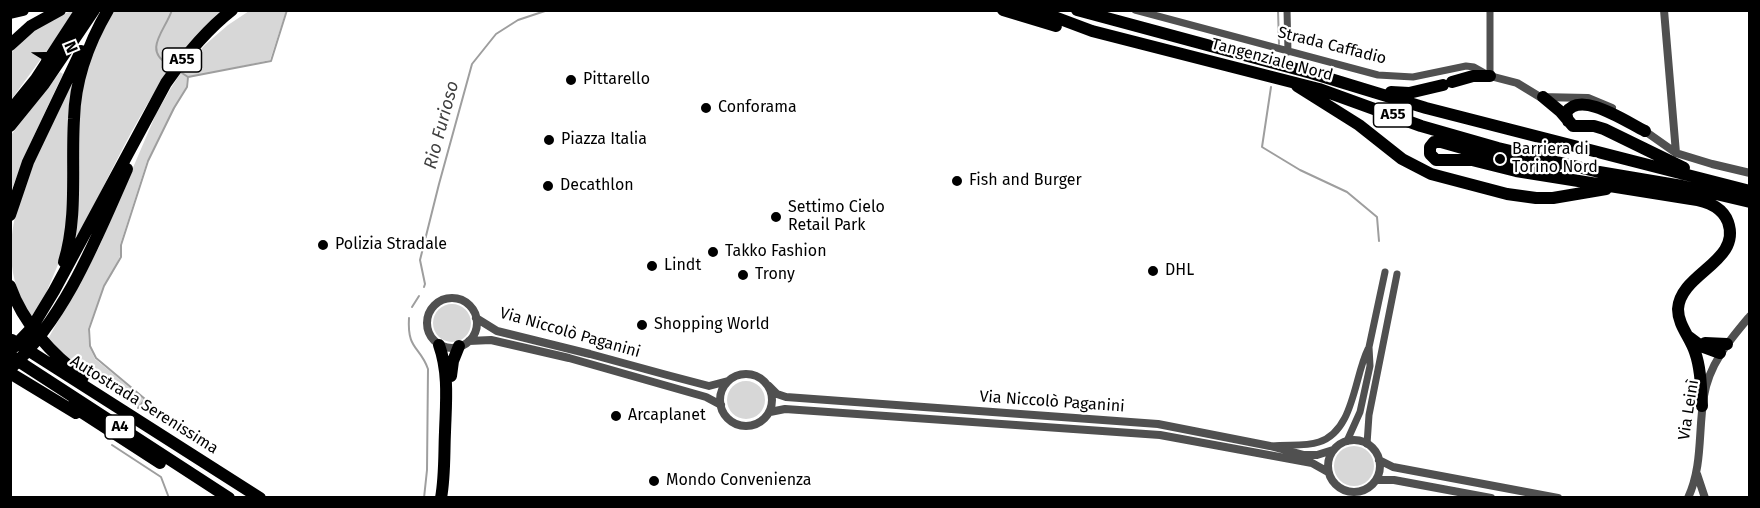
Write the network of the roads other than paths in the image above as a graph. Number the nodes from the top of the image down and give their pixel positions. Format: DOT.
graph roads {
  1 [pos="23,10"];
  2 [pos="60,10"];
  3 [pos="102,10"];
  4 [pos="108,10"];
  5 [pos="232,10"];
  6 [pos="1003,10"];
  7 [pos="1036,10"];
  8 [pos="1077,10"];
  9 [pos="1095,10"];
  10 [pos="1135,10"];
  11 [pos="1287,10"];
  12 [pos="1490,10"];
  13 [pos="1664,10"];
  14 [pos="94,11"];
  15 [pos="80,12"];
  16 [pos="10,13"];
  17 [pos="1135,26"];
  18 [pos="1092,31"];
  19 [pos="10,45"];
  20 [pos="1288,52"];
  21 [pos="1311,73"];
  22 [pos="1490,76"];
  23 [pos="1289,80"];
  24 [pos="1543,97"];
  25 [pos="10,111"];
  26 [pos="1389,114"];
  27 [pos="145,120"];
  28 [pos="1568,121"];
  29 [pos="10,126"];
  30 [pos="1645,131"];
  31 [pos="1436,142"];
  32 [pos="1676,153"];
  33 [pos="1599,172"];
  34 [pos="1749,172"];
  35 [pos="1707,180"];
  36 [pos="1623,189"];
  37 [pos="1749,191"];
  38 [pos="1749,202"];
  39 [pos="10,215"];
  40 [pos="1384,272"];
  41 [pos="1397,274"];
  42 [pos="10,286"];
  43 [pos="54,291"];
  44 [pos="1749,316"];
  45 [pos="476,318"];
  46 [pos="45,319"];
  47 [pos="10,340"];
  48 [pos="1693,340"];
  49 [pos="464,344"];
  50 [pos="440,345"];
  51 [pos="1369,346"];
  52 [pos="1723,348"];
  53 [pos="10,351"];
  54 [pos="10,356"];
  55 [pos="10,369"];
  56 [pos="728,381"];
  57 [pos="768,386"];
  58 [pos="721,405"];
  59 [pos="1702,406"];
  60 [pos="770,412"];
  61 [pos="170,441"];
  62 [pos="1347,441"];
  63 [pos="1367,444"];
  64 [pos="1270,446"];
  65 [pos="1333,450"];
  66 [pos="1379,460"];
  67 [pos="1328,472"];
  68 [pos="1697,474"];
  69 [pos="1376,480"];
  70 [pos="213,498"];
  71 [pos="229,498"];
  72 [pos="260,498"];
  73 [pos="441,498"];
  74 [pos="447,498"];
  75 [pos="1491,498"];
  76 [pos="1558,498"];
  77 [pos="1688,498"];
  78 [pos="1705,498"];
  1 -- 16 [label="highway"];
  2 -- 19 [label="highway"];
  3 -- 39 [label="highway"];
  4 -- 43 [label="highway"];
  5 -- 27 [label="highway, A55"];
  6 -- 18 [label="highway, A55"];
  7 -- 18 [label="highway, Tangenziale Nord / A55"];
  8 -- 17 [label="highway, Tangenziale Nord / A55"];
  9 -- 17 [label="highway, A55"];
  10 -- 20 [label="street, Strada Caffadio"];
  11 -- 20 [label="street"];
  12 -- 22 [label="street"];
  13 -- 32 [label="street"];
  14 -- 29 [label="highway"];
  15 -- 25 [label="highway"];
  17 -- 21 [label="highway, Tangenziale Nord / A55"];
  18 -- 23 [label="highway, Tangenziale Nord / A55"];
  20 -- 22 [label="street, Strada Caffadio"];
  21 -- 22 [label="highway"];
  21 -- 35 [label="highway, Tangenziale Nord / A55"];
  22 -- 24 [label="street, Strada Caffadio"];
  23 -- 26 [label="highway, Tangenziale Nord / A55"];
  23 -- 36 [label="highway"];
  24 -- 28 [label="highway"];
  24 -- 30 [label="street, Strada Caffadio"];
  26 -- 31 [label="highway"];
  26 -- 33 [label="highway, Tangenziale Nord / A55"];
  27 -- 43 [label="highway"];
  27 -- 46 [label="highway, A55"];
  28 -- 30 [label="highway"];
  28 -- 35 [label="highway"];
  30 -- 32 [label="street, Strada Caffadio"];
  31 -- 33 [label="highway"];
  31 -- 36 [label="highway"];
  32 -- 34 [label="street, Strada Caffadio"];
  33 -- 38 [label="highway"];
  35 -- 37 [label="highway"];
  36 -- 48 [label="highway"];
  40 -- 51 [label="street"];
  41 -- 63 [label="street"];
  42 -- 61 [label="highway, A4"];
  43 -- 46 [label="highway"];
  44 -- 52 [label="street, Via Leinì"];
  45 -- 49 [label="street"];
  45 -- 50 [label="street"];
  45 -- 56 [label="street, Via Niccolò Paganini"];
  46 -- 53 [label="highway"];
  46 -- 55 [label="highway, A55"];
  47 -- 61 [label="highway, Autostrada Serenissima / A4"];
  48 -- 52 [label="highway"];
  48 -- 59 [label="highway"];
  49 -- 50 [label="street"];
  49 -- 58 [label="street, Via Niccolò Paganini"];
  49 -- 74 [label="highway"];
  50 -- 73 [label="highway"];
  51 -- 62 [label="street"];
  51 -- 64 [label="street"];
  52 -- 59 [label="street, Via Leinì"];
  54 -- 71 [label="highway, Autostrada Serenissima / A4"];
  55 -- 70 [label="highway"];
  56 -- 57 [label="street"];
  56 -- 58 [label="street"];
  57 -- 60 [label="street"];
  57 -- 64 [label="street, Via Niccolò Paganini"];
  58 -- 60 [label="street"];
  59 -- 68 [label="street, Via Leinì"];
  60 -- 67 [label="street, Via Niccolò Paganini"];
  61 -- 72 [label="highway, Autostrada Serenissima / A4"];
  62 -- 63 [label="street"];
  62 -- 65 [label="street"];
  63 -- 66 [label="street"];
  64 -- 65 [label="street, Via Niccolò Paganini"];
  65 -- 67 [label="street"];
  66 -- 69 [label="street"];
  66 -- 76 [label="street"];
  67 -- 69 [label="street"];
  68 -- 77 [label="street, Via Leinì"];
  68 -- 78 [label="street, Via Leinì"];
  69 -- 75 [label="street"];
}
